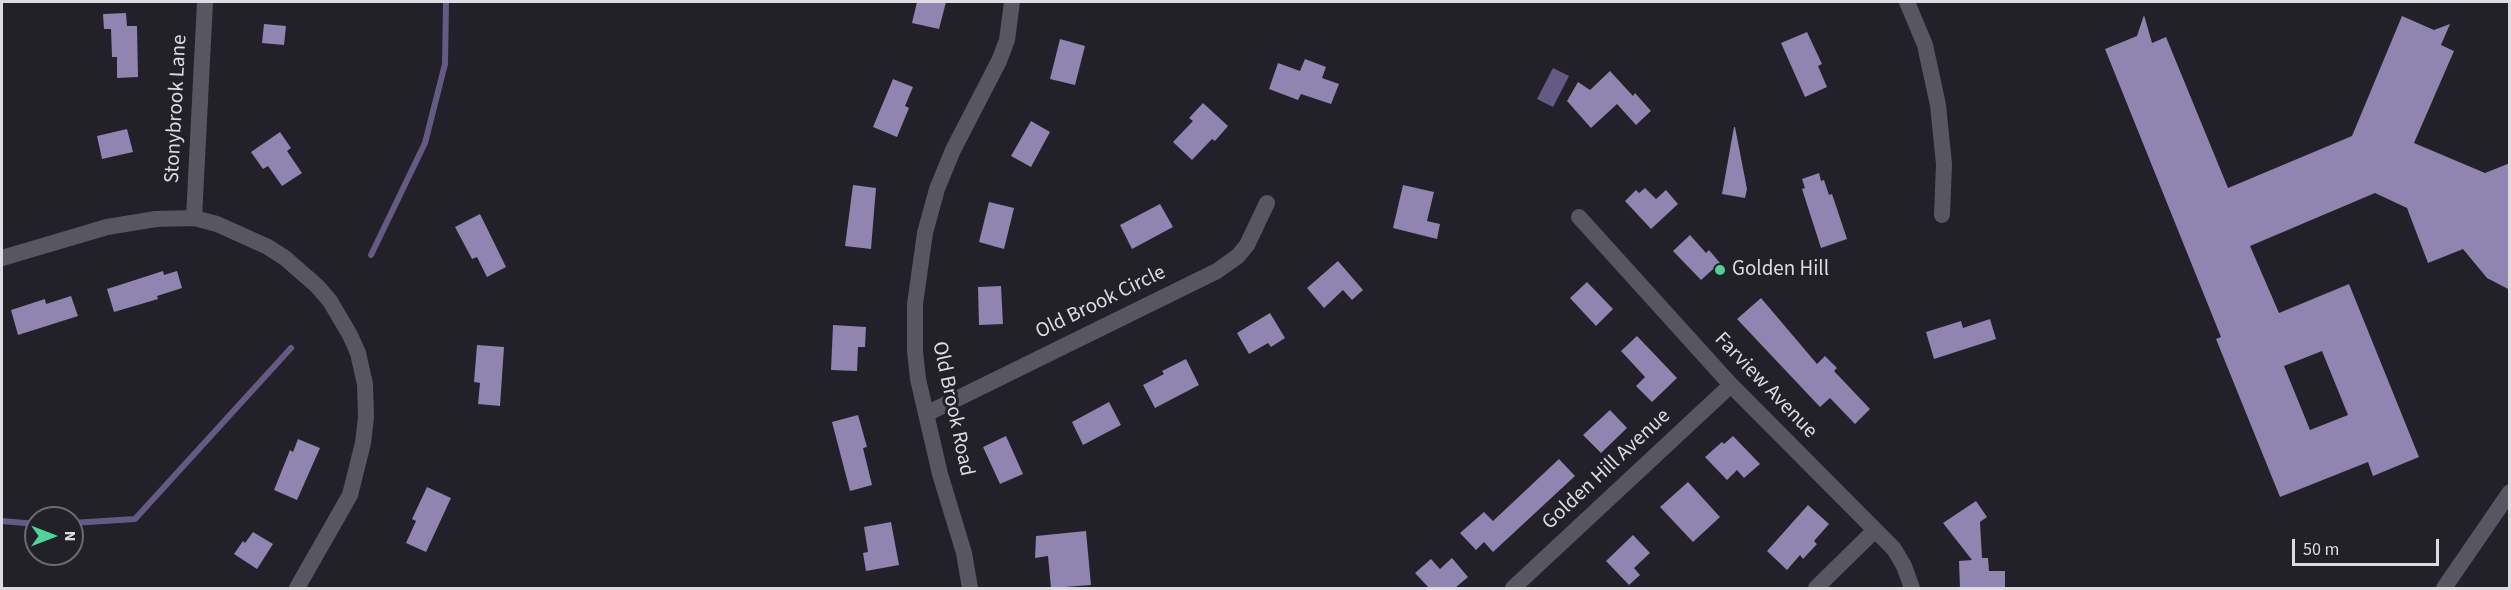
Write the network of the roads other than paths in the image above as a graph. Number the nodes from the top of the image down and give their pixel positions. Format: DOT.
graph roads {
  1 [pos="205,2"];
  2 [pos="1012,2"];
  3 [pos="1907,2"];
  4 [pos="1267,203"];
  5 [pos="1942,215"];
  6 [pos="1579,217"];
  7 [pos="194,218"];
  8 [pos="2,258"];
  9 [pos="1731,385"];
  10 [pos="926,414"];
  11 [pos="2510,492"];
  12 [pos="1874,531"];
  13 [pos="297,588"];
  14 [pos="970,588"];
  15 [pos="1513,588"];
  16 [pos="1816,588"];
  17 [pos="1912,588"];
  18 [pos="2444,588"];
  1 -- 7 [label="street, Stonybrook Lane"];
  2 -- 10 [label="street, Old Brook Road"];
  3 -- 5 [label="street"];
  4 -- 10 [label="street, Old Brook Circle"];
  6 -- 9 [label="street, Farview Avenue"];
  7 -- 8 [label="street"];
  7 -- 13 [label="street"];
  9 -- 12 [label="street, Farview Avenue"];
  9 -- 15 [label="street, Golden Hill Avenue"];
  10 -- 14 [label="street, Old Brook Road"];
  11 -- 18 [label="street"];
  12 -- 16 [label="street"];
  12 -- 17 [label="street, Farview Avenue"];
}
